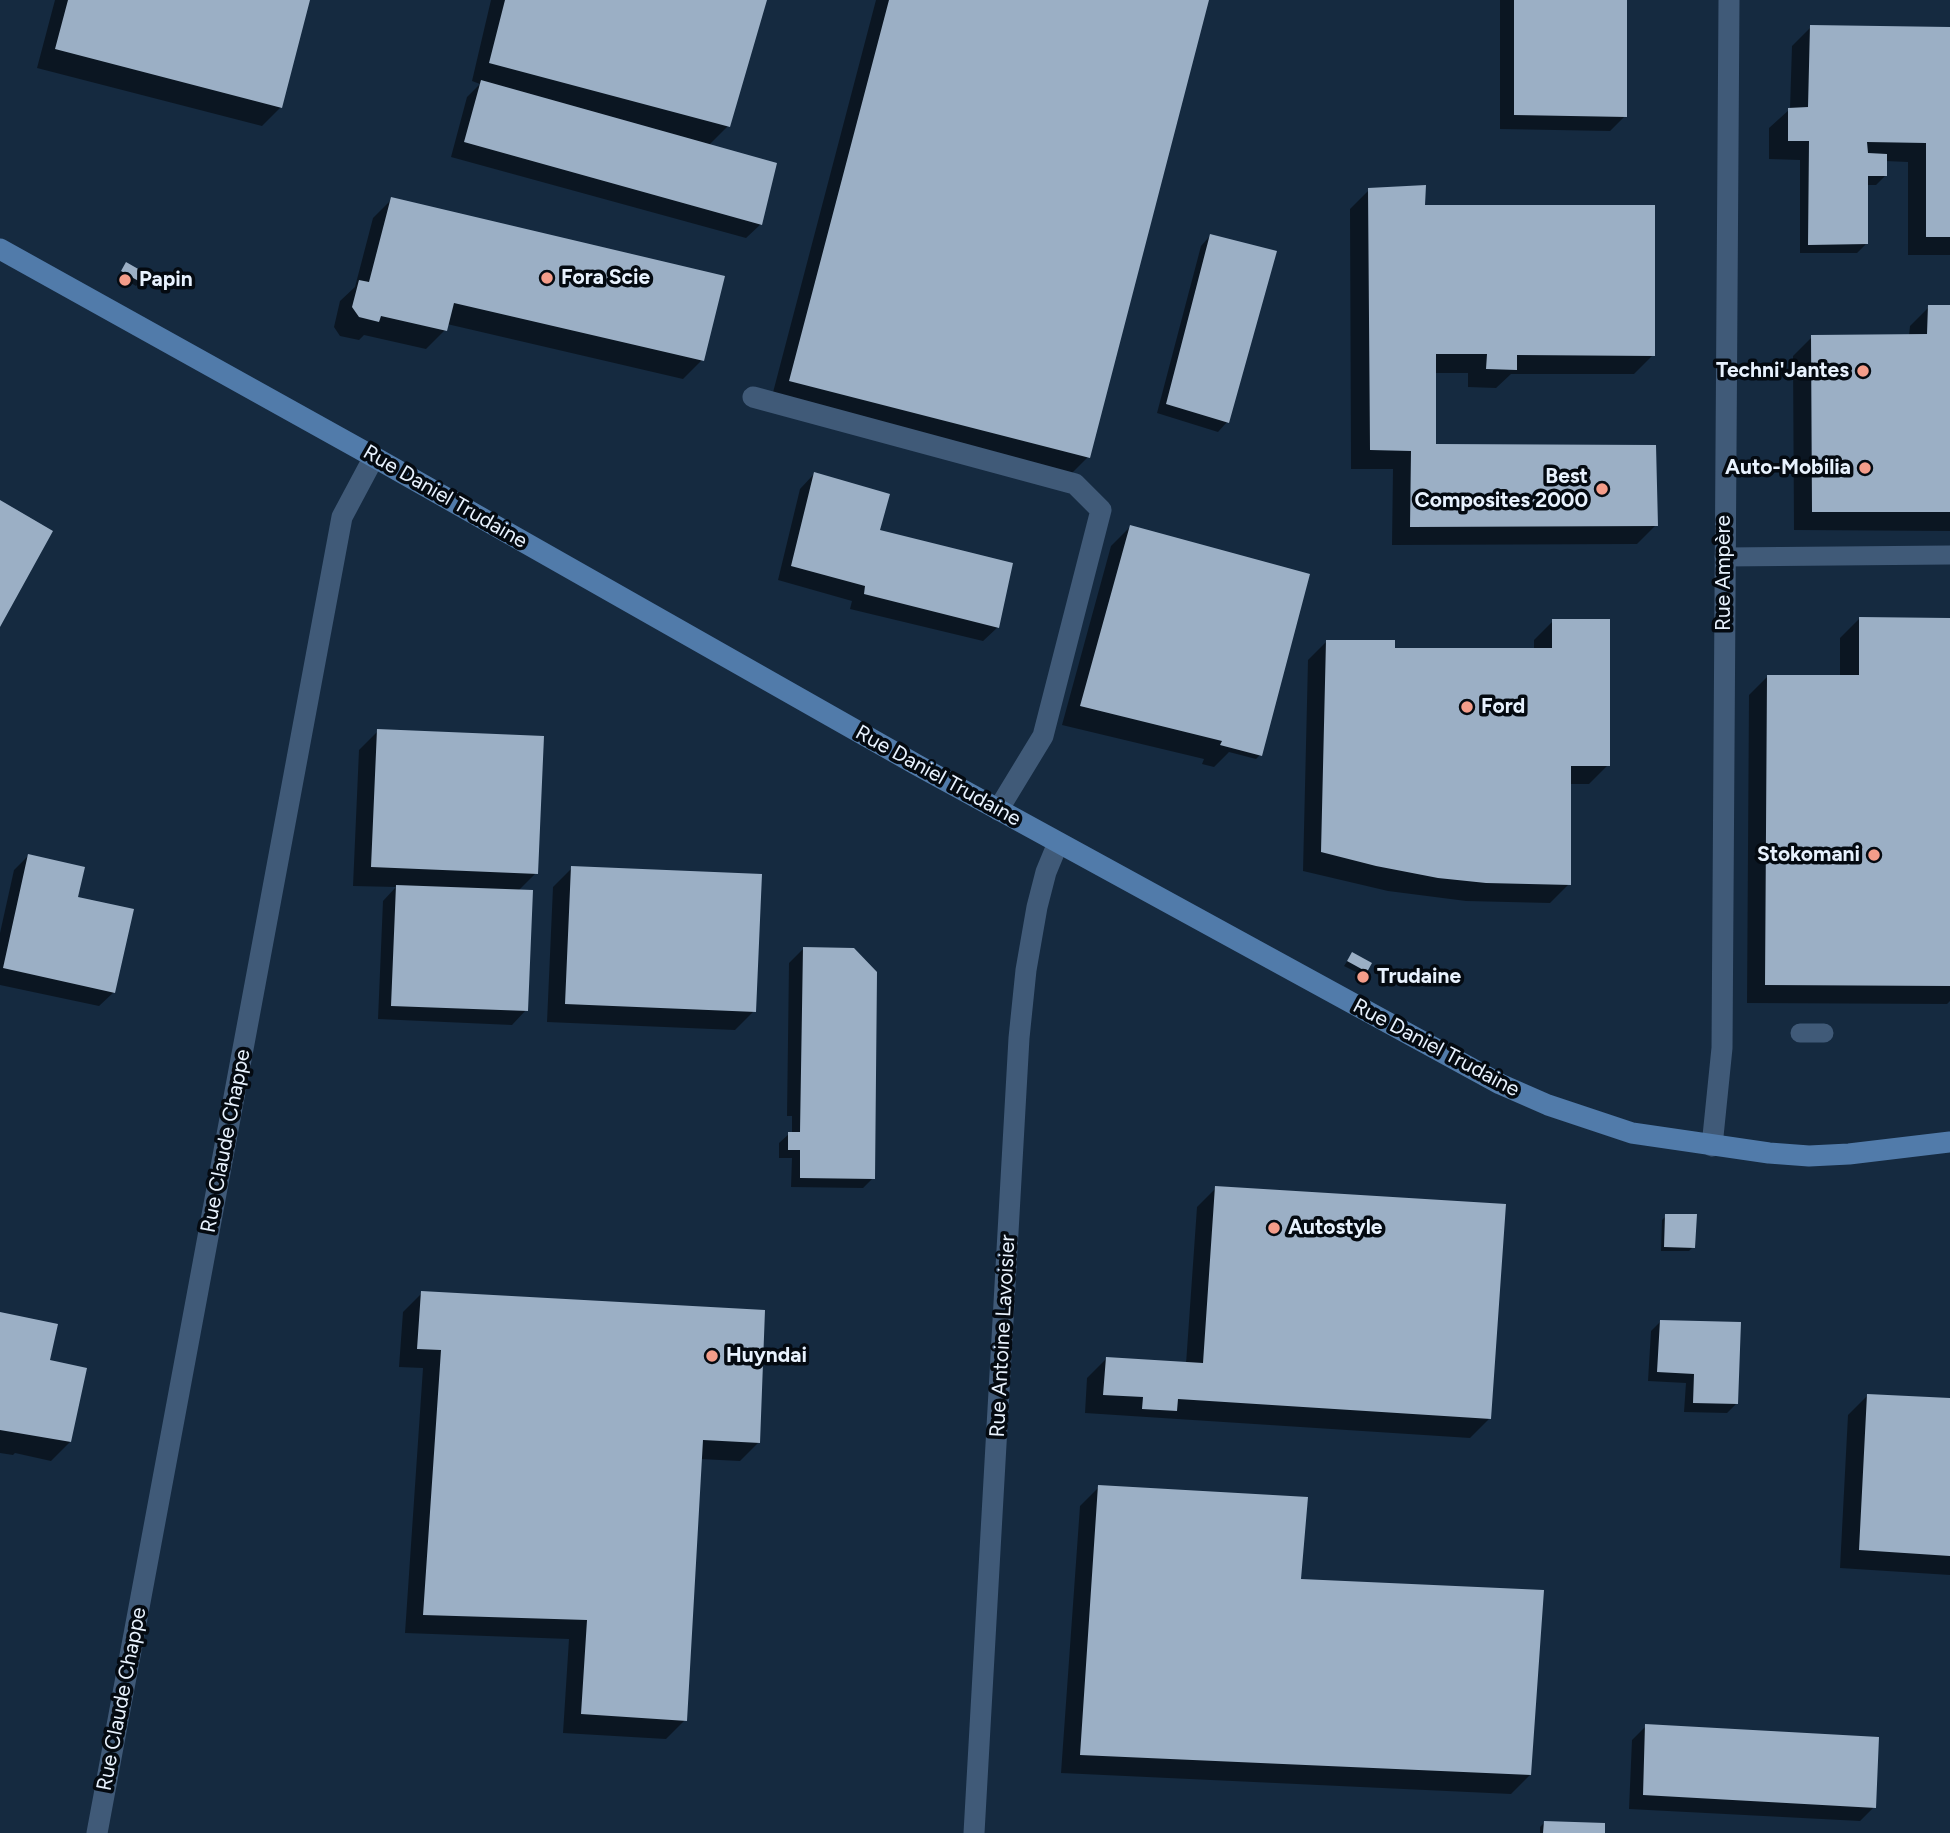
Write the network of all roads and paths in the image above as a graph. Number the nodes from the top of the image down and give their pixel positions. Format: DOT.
graph roads {
  1 [pos="1729,0"];
  2 [pos="0,248"];
  3 [pos="753,397"];
  4 [pos="374,457"];
  5 [pos="1950,555"];
  6 [pos="1724,557"];
  7 [pos="998,810"];
  8 [pos="1058,843"];
  9 [pos="1800,1033"];
  10 [pos="1824,1033"];
  11 [pos="1950,1140"];
  12 [pos="1712,1146"];
  13 [pos="97,1833"];
  14 [pos="974,1833"];
  1 -- 6 [label="street, Rue Ampère"];
  2 -- 4 [label="main road, Rue Daniel Trudaine"];
  3 -- 7 [label="street"];
  4 -- 7 [label="main road, Rue Daniel Trudaine"];
  4 -- 13 [label="street, Rue Claude Chappe"];
  5 -- 6 [label="lane"];
  6 -- 12 [label="street, Rue Ampère"];
  7 -- 8 [label="main road, Rue Daniel Trudaine"];
  8 -- 12 [label="main road, Rue Daniel Trudaine"];
  8 -- 14 [label="street, Rue Antoine Lavoisier"];
  9 -- 10 [label="lane"];
  11 -- 12 [label="main road, Rue Daniel Trudaine"];
}
